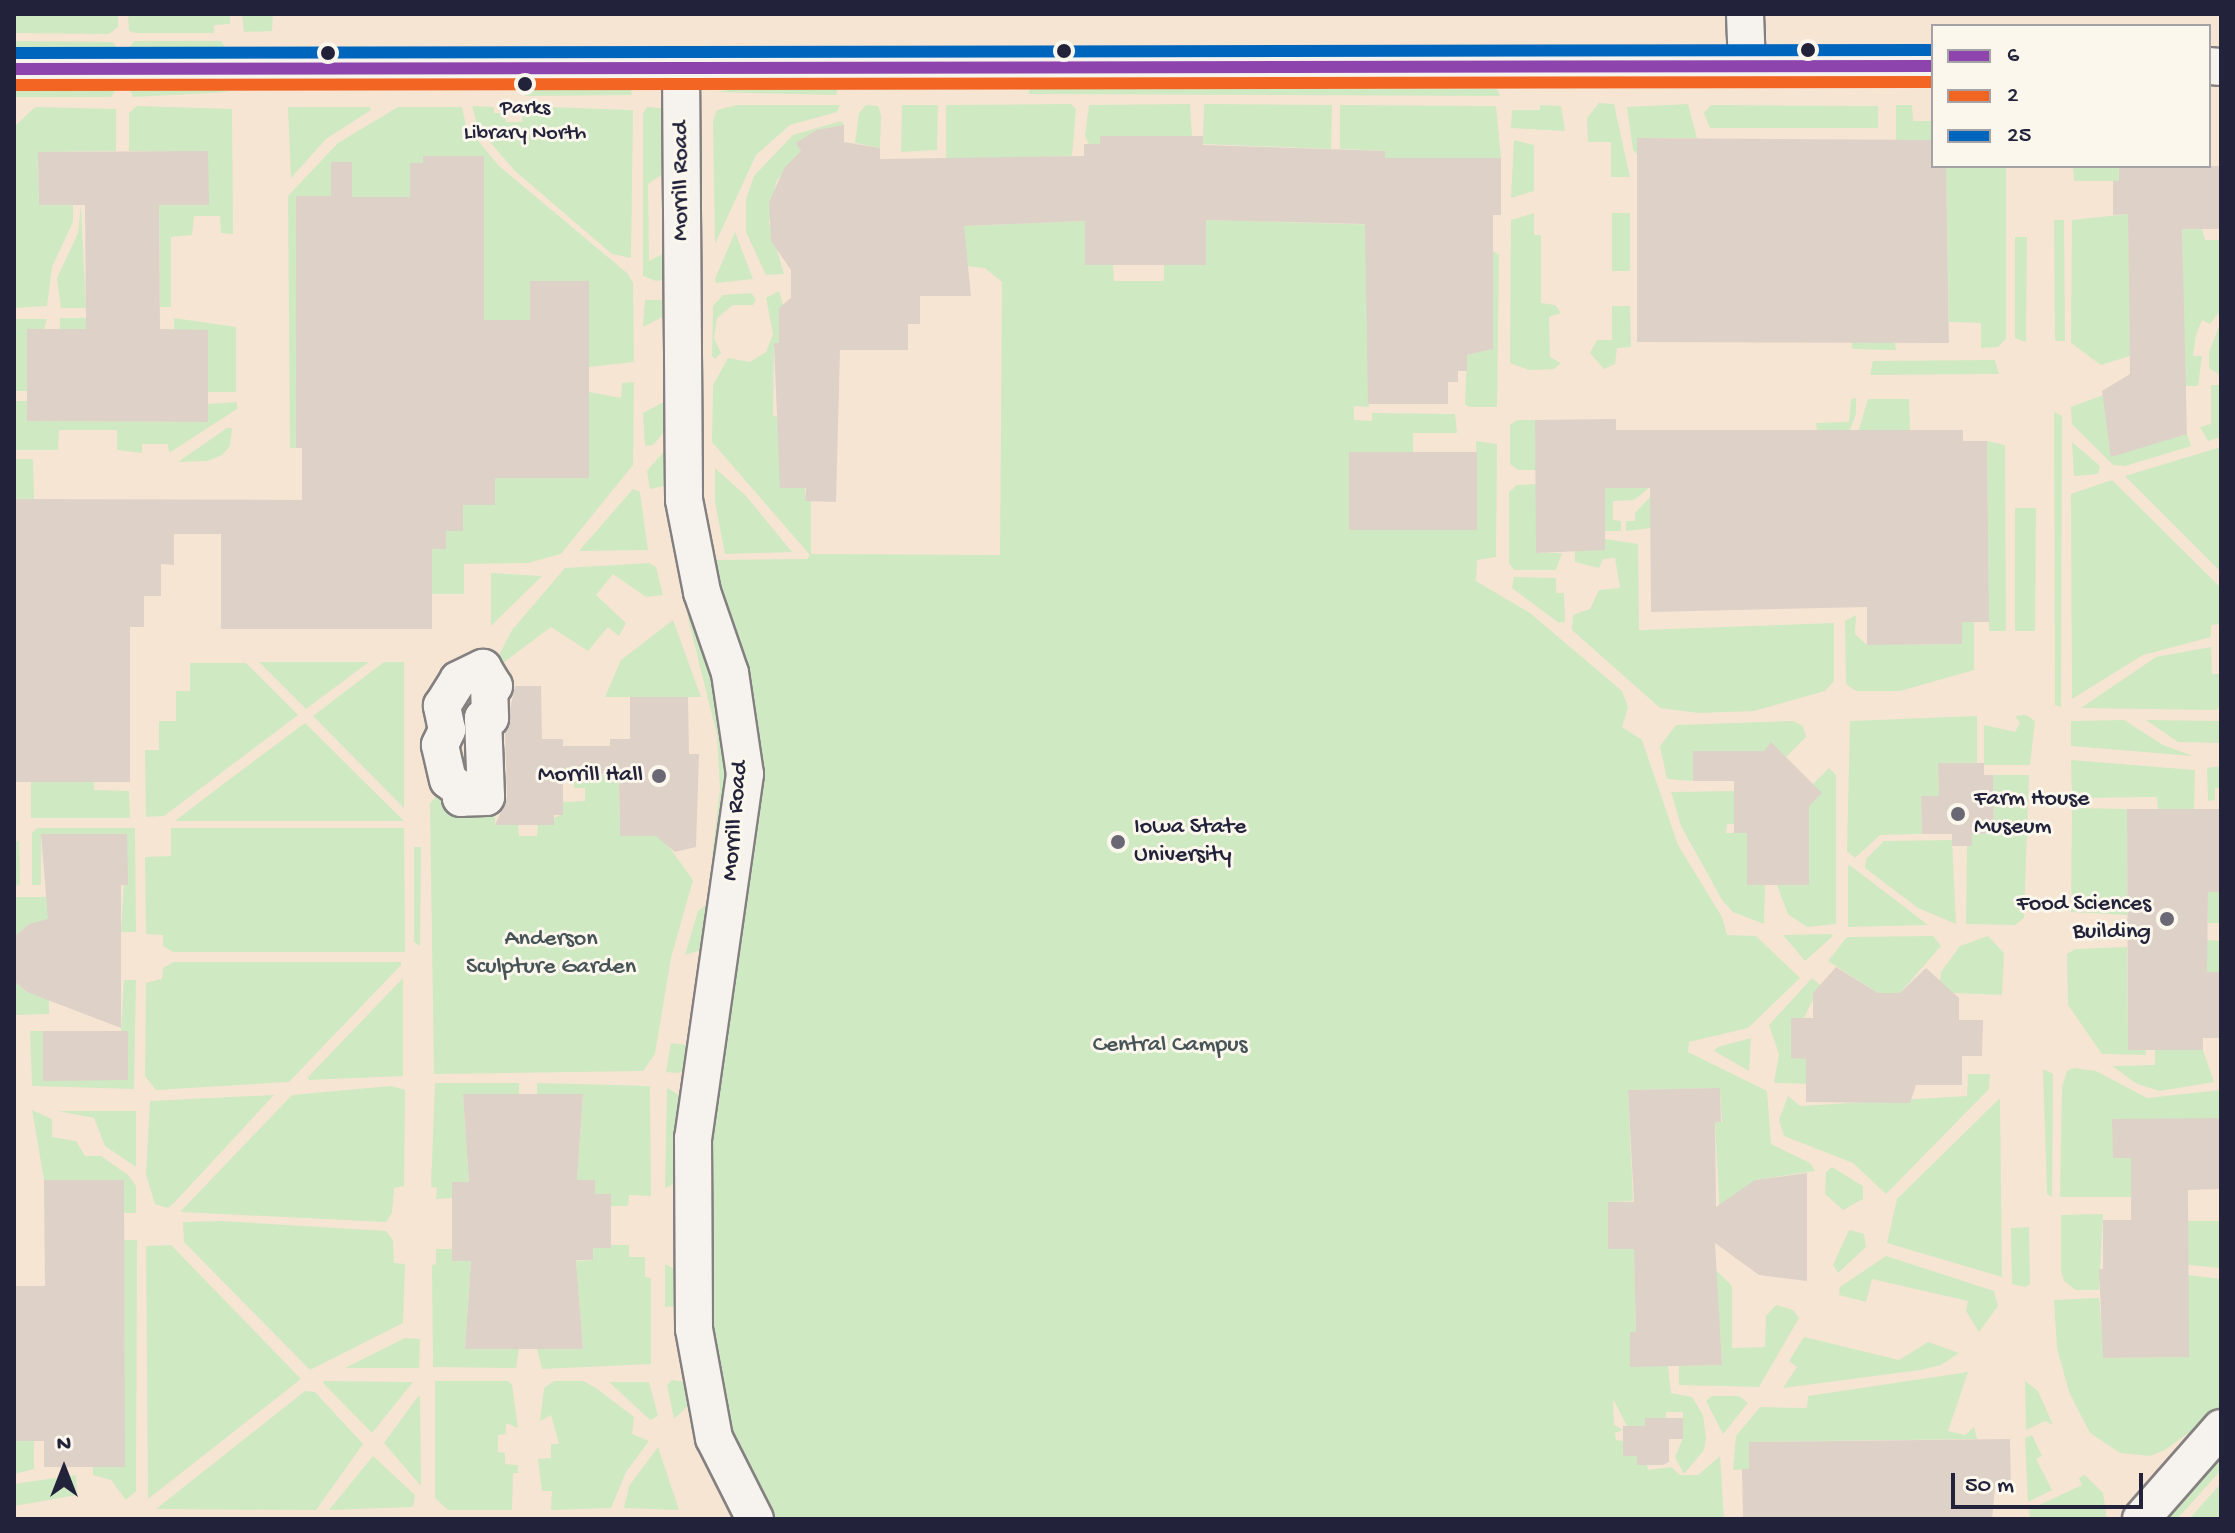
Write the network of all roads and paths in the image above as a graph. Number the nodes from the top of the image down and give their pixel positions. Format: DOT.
graph roads {
  1 [pos="1745,14"];
  2 [pos="1747,66"];
  3 [pos="1931,66"];
  4 [pos="681,67"];
  5 [pos="14,69"];
  6 [pos="2221,1428"];
  7 [pos="755,1519"];
  8 [pos="2141,1519"];
  1 -- 2 [label="street"];
  2 -- 3 [label="street"];
  2 -- 4 [label="street"];
  4 -- 5 [label="street"];
  4 -- 7 [label="street, Morrill Road"];
  6 -- 8 [label="street"];
}
